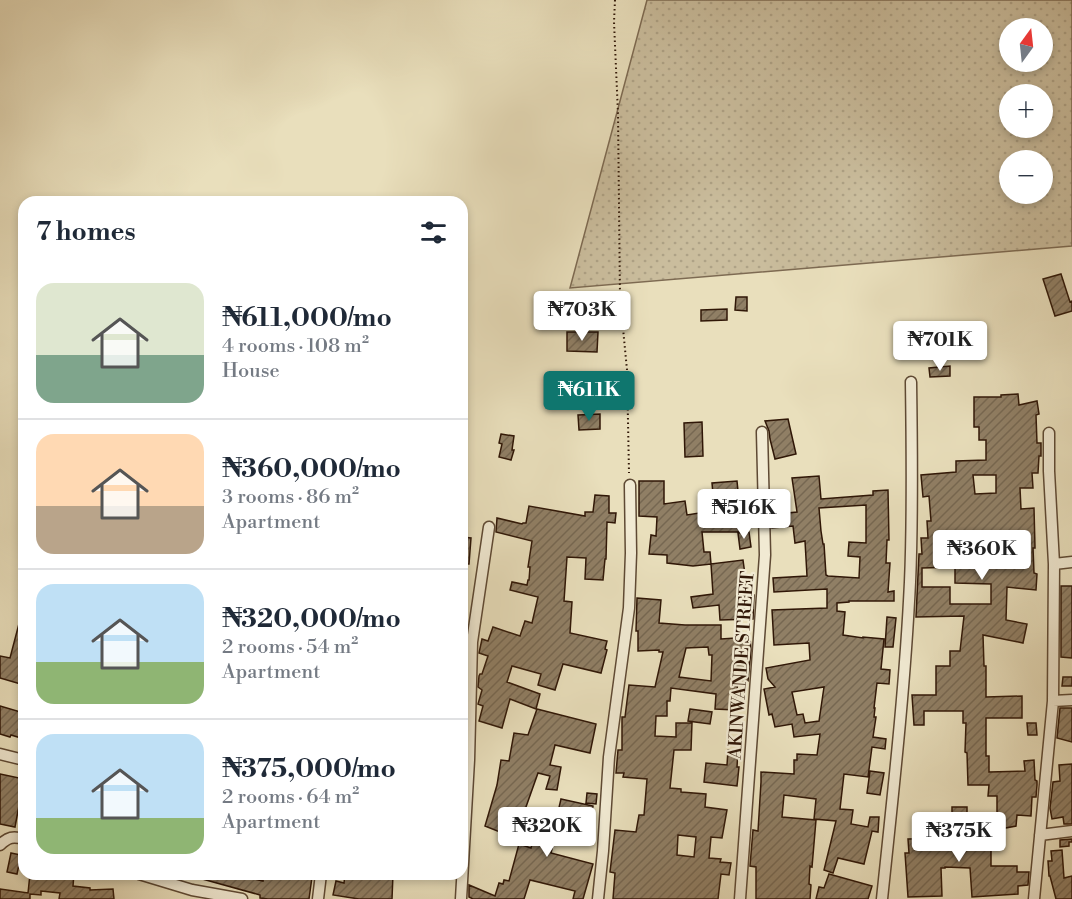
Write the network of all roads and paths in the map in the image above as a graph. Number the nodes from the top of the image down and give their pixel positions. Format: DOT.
graph roads {
  1 [pos="615,0"];
  2 [pos="911,381"];
  3 [pos="762,432"];
  4 [pos="1049,433"];
  5 [pos="630,485"];
  6 [pos="489,527"];
  7 [pos="1072,562"];
  8 [pos="1054,564"];
  9 [pos="1072,700"];
  10 [pos="1053,701"];
  11 [pos="0,754"];
  12 [pos="18,758"];
  13 [pos="468,777"];
  14 [pos="1072,831"];
  15 [pos="1040,835"];
  16 [pos="18,837"];
  17 [pos="0,845"];
  18 [pos="160,880"];
  19 [pos="320,880"];
  20 [pos="462,880"];
  21 [pos="242,899"];
  22 [pos="318,899"];
  23 [pos="461,899"];
  24 [pos="598,899"];
  25 [pos="740,899"];
  26 [pos="882,899"];
  27 [pos="1034,899"];
  1 -- 5 [label="path"];
  2 -- 26 [label="street"];
  3 -- 25 [label="street, AKINWANDE STREET"];
  4 -- 8 [label="street"];
  5 -- 24 [label="street"];
  6 -- 13 [label="street"];
  7 -- 8 [label="street"];
  8 -- 10 [label="street"];
  9 -- 10 [label="street"];
  10 -- 15 [label="street"];
  11 -- 12 [label="street"];
  14 -- 15 [label="street"];
  15 -- 27 [label="street"];
  16 -- 17 [label="street"];
  18 -- 21 [label="street"];
  19 -- 22 [label="street"];
  20 -- 23 [label="street"];
}
